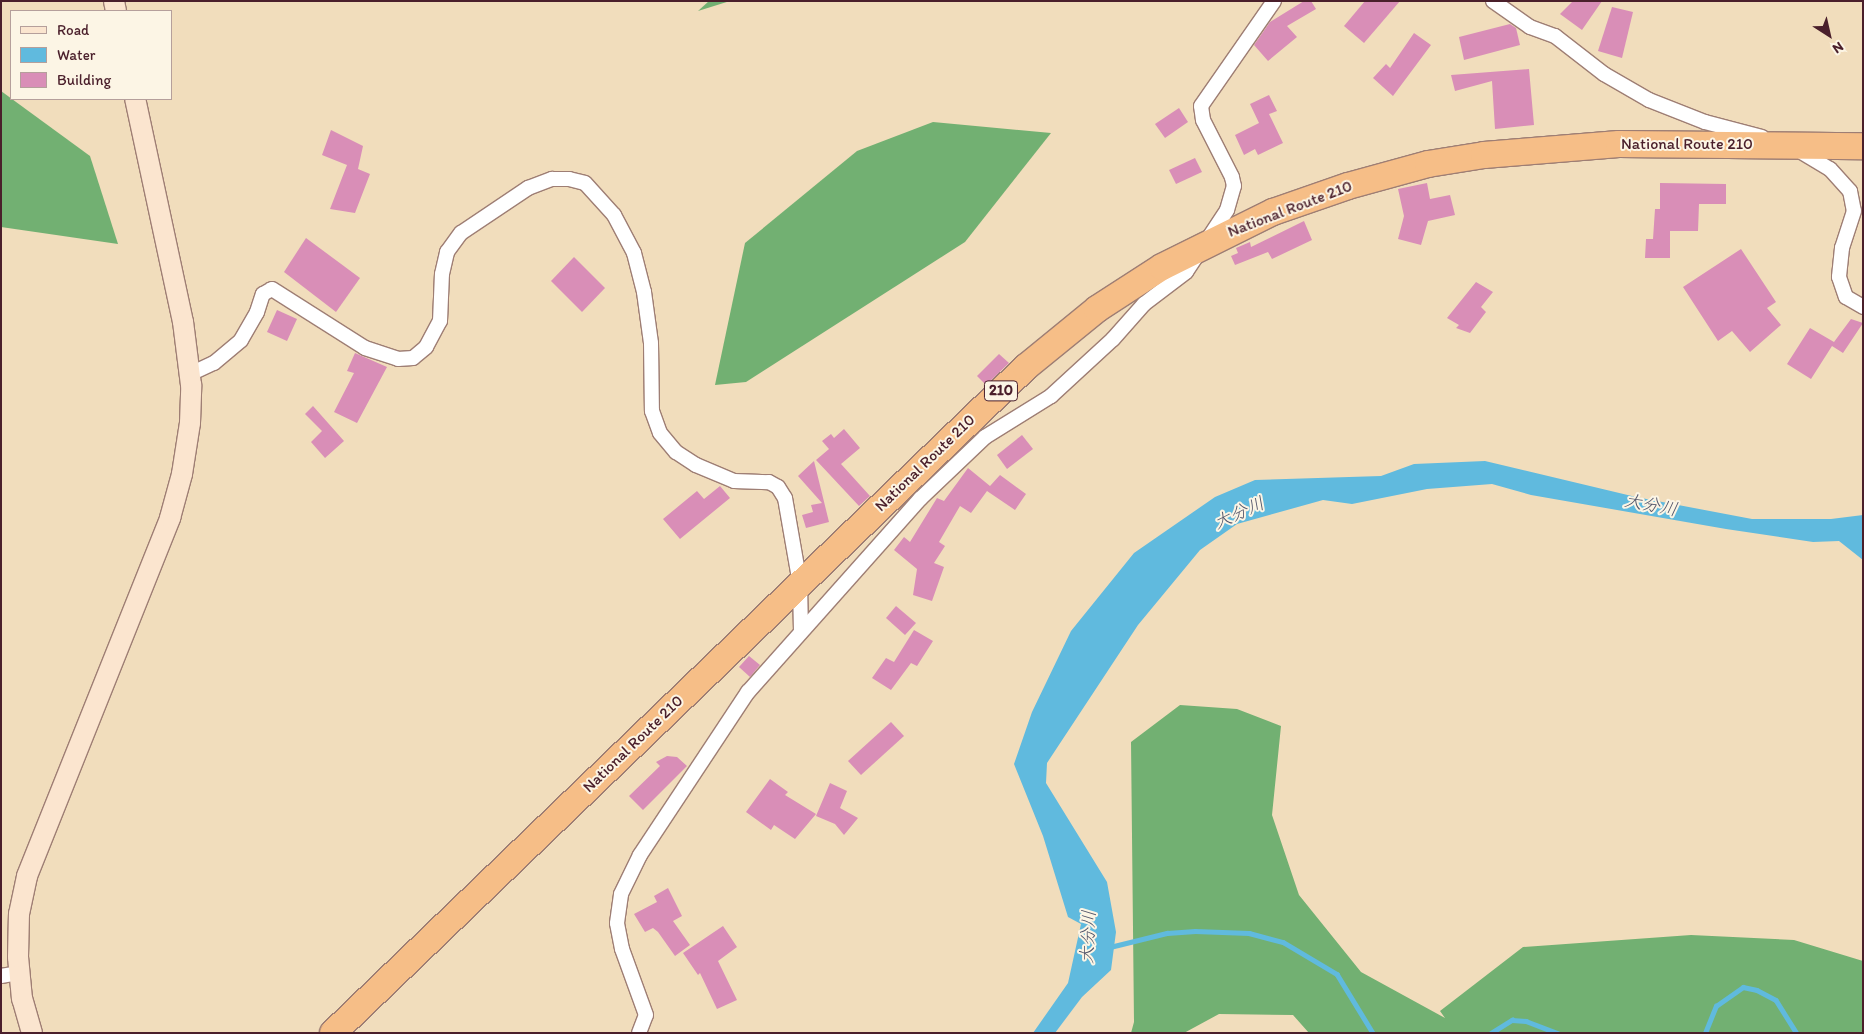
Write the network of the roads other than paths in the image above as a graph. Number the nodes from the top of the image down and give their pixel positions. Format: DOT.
graph roads {
  1 [pos="1274,1"];
  2 [pos="1492,1"];
  3 [pos="136,100"];
  4 [pos="1788,144"];
  5 [pos="1863,146"];
  6 [pos="1208,241"];
  7 [pos="1863,307"];
  8 [pos="190,374"];
  9 [pos="800,584"];
  10 [pos="802,631"];
  11 [pos="10,974"];
  12 [pos="32,1033"];
  13 [pos="333,1033"];
  14 [pos="640,1033"];
  1 -- 6 [label="street"];
  2 -- 4 [label="street"];
  3 -- 8 [label="street"];
  4 -- 5 [label="highway, National Route 210 / 210"];
  4 -- 6 [label="highway, National Route 210 / 210"];
  4 -- 7 [label="street"];
  6 -- 9 [label="highway, National Route 210 / 210"];
  6 -- 10 [label="street"];
  8 -- 9 [label="street"];
  8 -- 11 [label="street"];
  9 -- 10 [label="street"];
  9 -- 13 [label="highway, National Route 210 / 210"];
  10 -- 14 [label="street"];
  11 -- 12 [label="street"];
}
